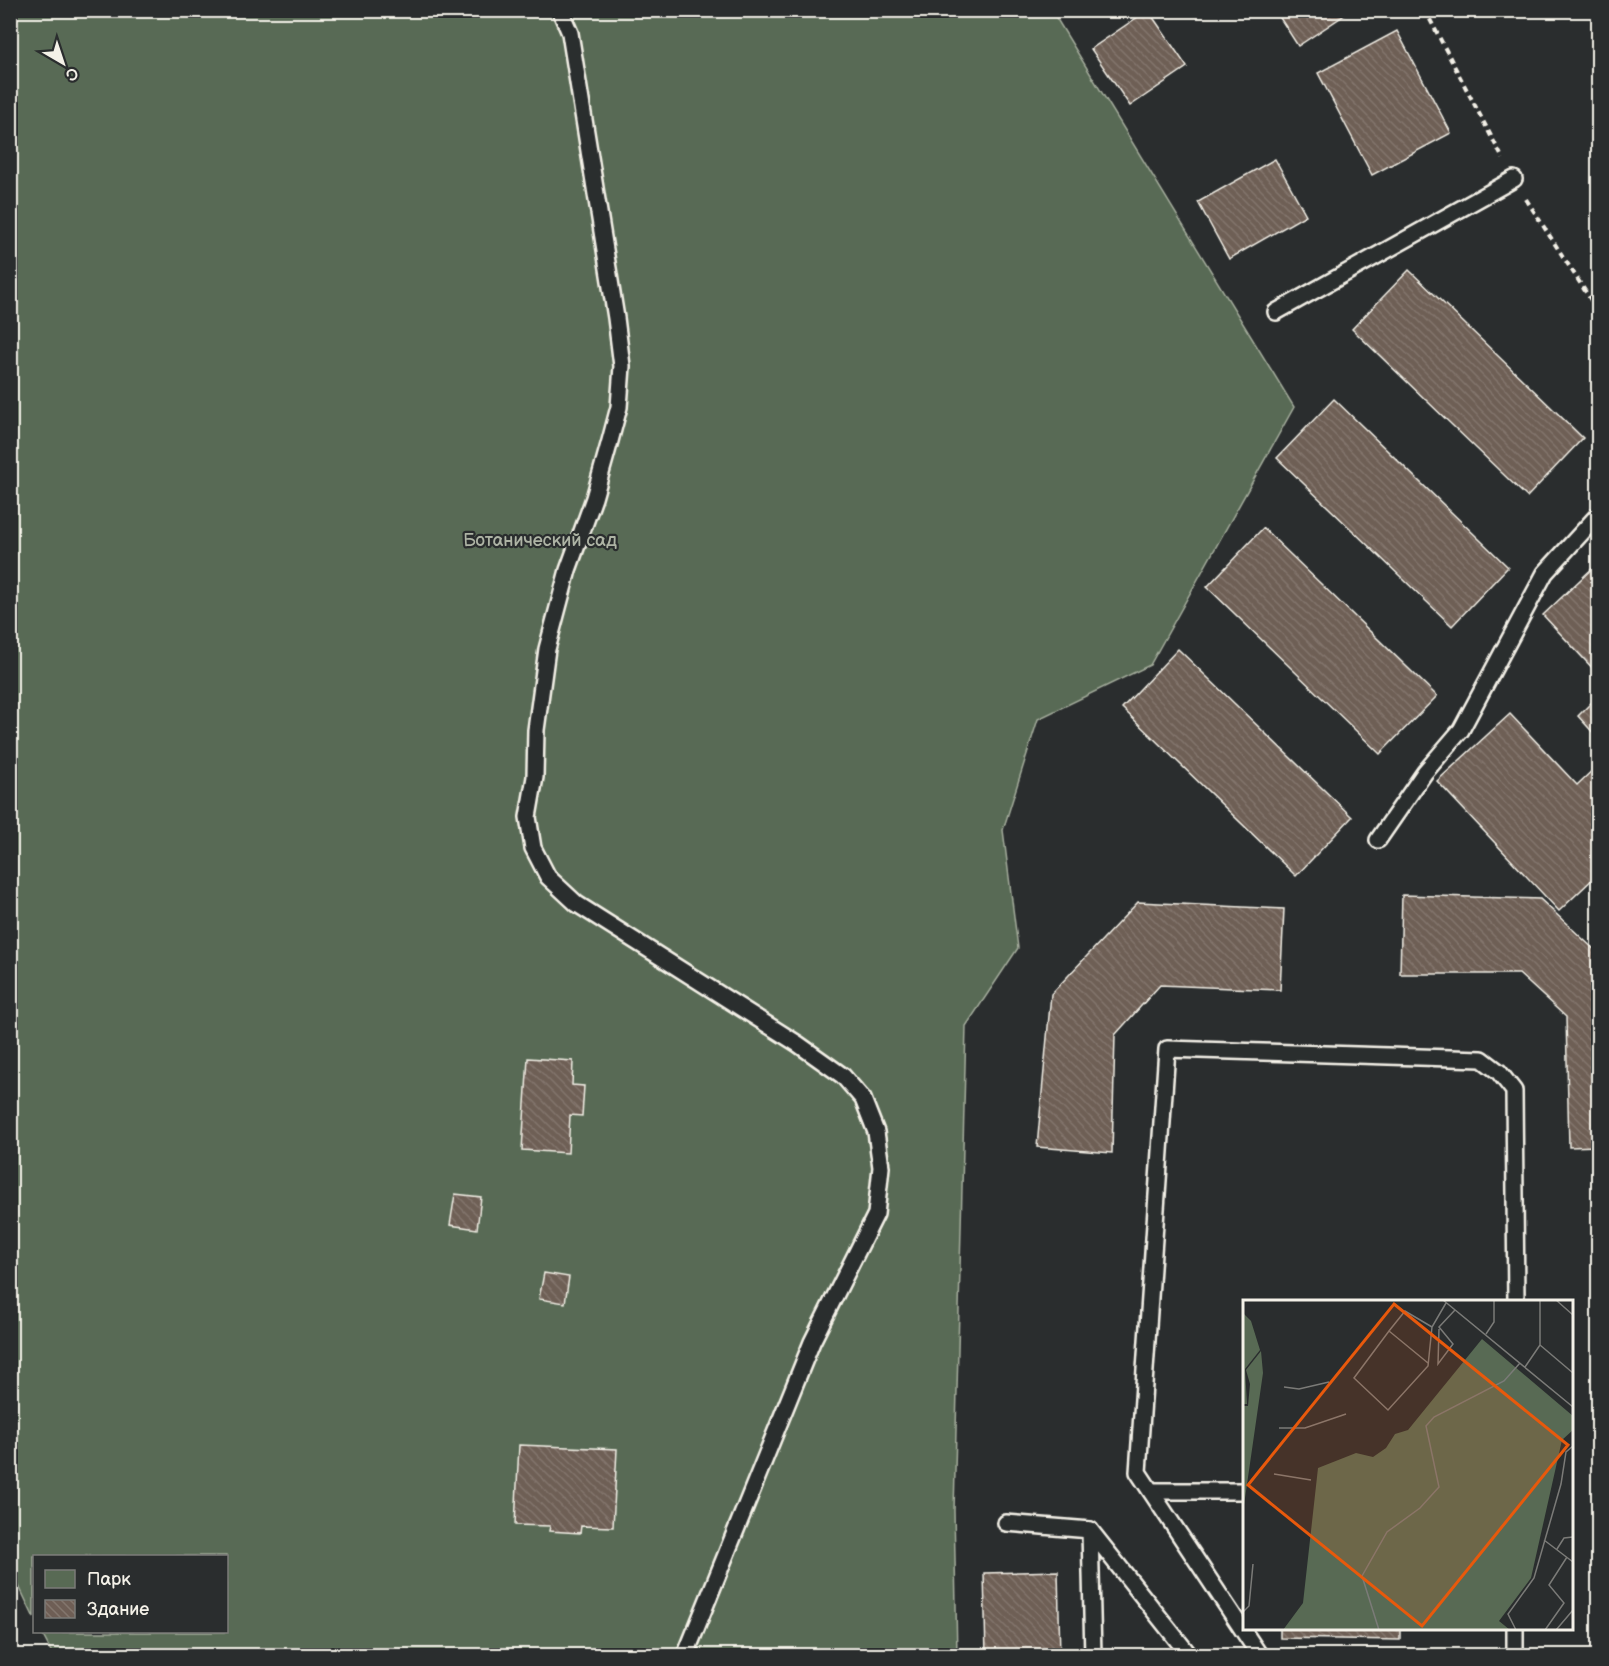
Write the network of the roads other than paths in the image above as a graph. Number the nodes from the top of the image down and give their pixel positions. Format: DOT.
graph roads {
  1 [pos="560,10"];
  2 [pos="1514,179"];
  3 [pos="1276,312"];
  4 [pos="1599,515"];
  5 [pos="1378,840"];
  6 [pos="1516,1300"];
  7 [pos="1151,1491"];
  8 [pos="1243,1491"];
  9 [pos="1006,1523"];
  10 [pos="1090,1530"];
  11 [pos="1515,1630"];
  12 [pos="685,1656"];
  13 [pos="1093,1656"];
  14 [pos="1190,1656"];
  15 [pos="1260,1656"];
  16 [pos="1515,1656"];
  1 -- 12 [label="lane"];
  2 -- 3 [label="lane"];
  4 -- 5 [label="lane"];
  6 -- 7 [label="lane"];
  7 -- 8 [label="lane"];
  7 -- 15 [label="lane"];
  9 -- 10 [label="lane"];
  10 -- 13 [label="lane"];
  10 -- 14 [label="lane"];
  11 -- 16 [label="lane"];
}
